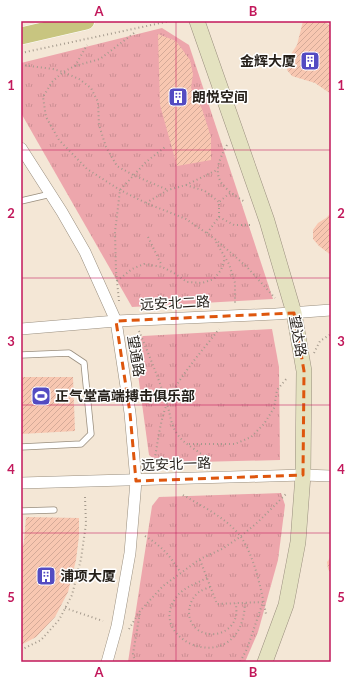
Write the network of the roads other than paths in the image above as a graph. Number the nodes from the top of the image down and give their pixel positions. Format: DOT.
graph roads {
  1 [pos="86,21"];
  2 [pos="197,21"];
  3 [pos="21,36"];
  4 [pos="21,148"];
  5 [pos="51,194"];
  6 [pos="21,201"];
  7 [pos="331,310"];
  8 [pos="294,312"];
  9 [pos="116,321"];
  10 [pos="21,328"];
  11 [pos="21,355"];
  12 [pos="21,446"];
  13 [pos="303,475"];
  14 [pos="331,476"];
  15 [pos="136,481"];
  16 [pos="21,483"];
  17 [pos="21,510"];
  18 [pos="54,510"];
  19 [pos="107,662"];
  20 [pos="265,662"];
  1 -- 3 [label="main road"];
  2 -- 8 [label="street, 望达路"];
  4 -- 5 [label="street, 望通路"];
  5 -- 6 [label="lane"];
  5 -- 9 [label="street, 望通路"];
  7 -- 8 [label="street, 远安北二路"];
  8 -- 9 [label="street, 远安北二路"];
  8 -- 13 [label="street, 望达路"];
  9 -- 10 [label="street, 远安北二路"];
  9 -- 15 [label="street, 望通路"];
  11 -- 12 [label="lane"];
  13 -- 14 [label="street, 远安北一路"];
  13 -- 15 [label="street, 远安北一路"];
  13 -- 20 [label="street, 望达路"];
  15 -- 16 [label="street, 远安北一路"];
  15 -- 19 [label="street, 望通路"];
  17 -- 18 [label="lane"];
}
